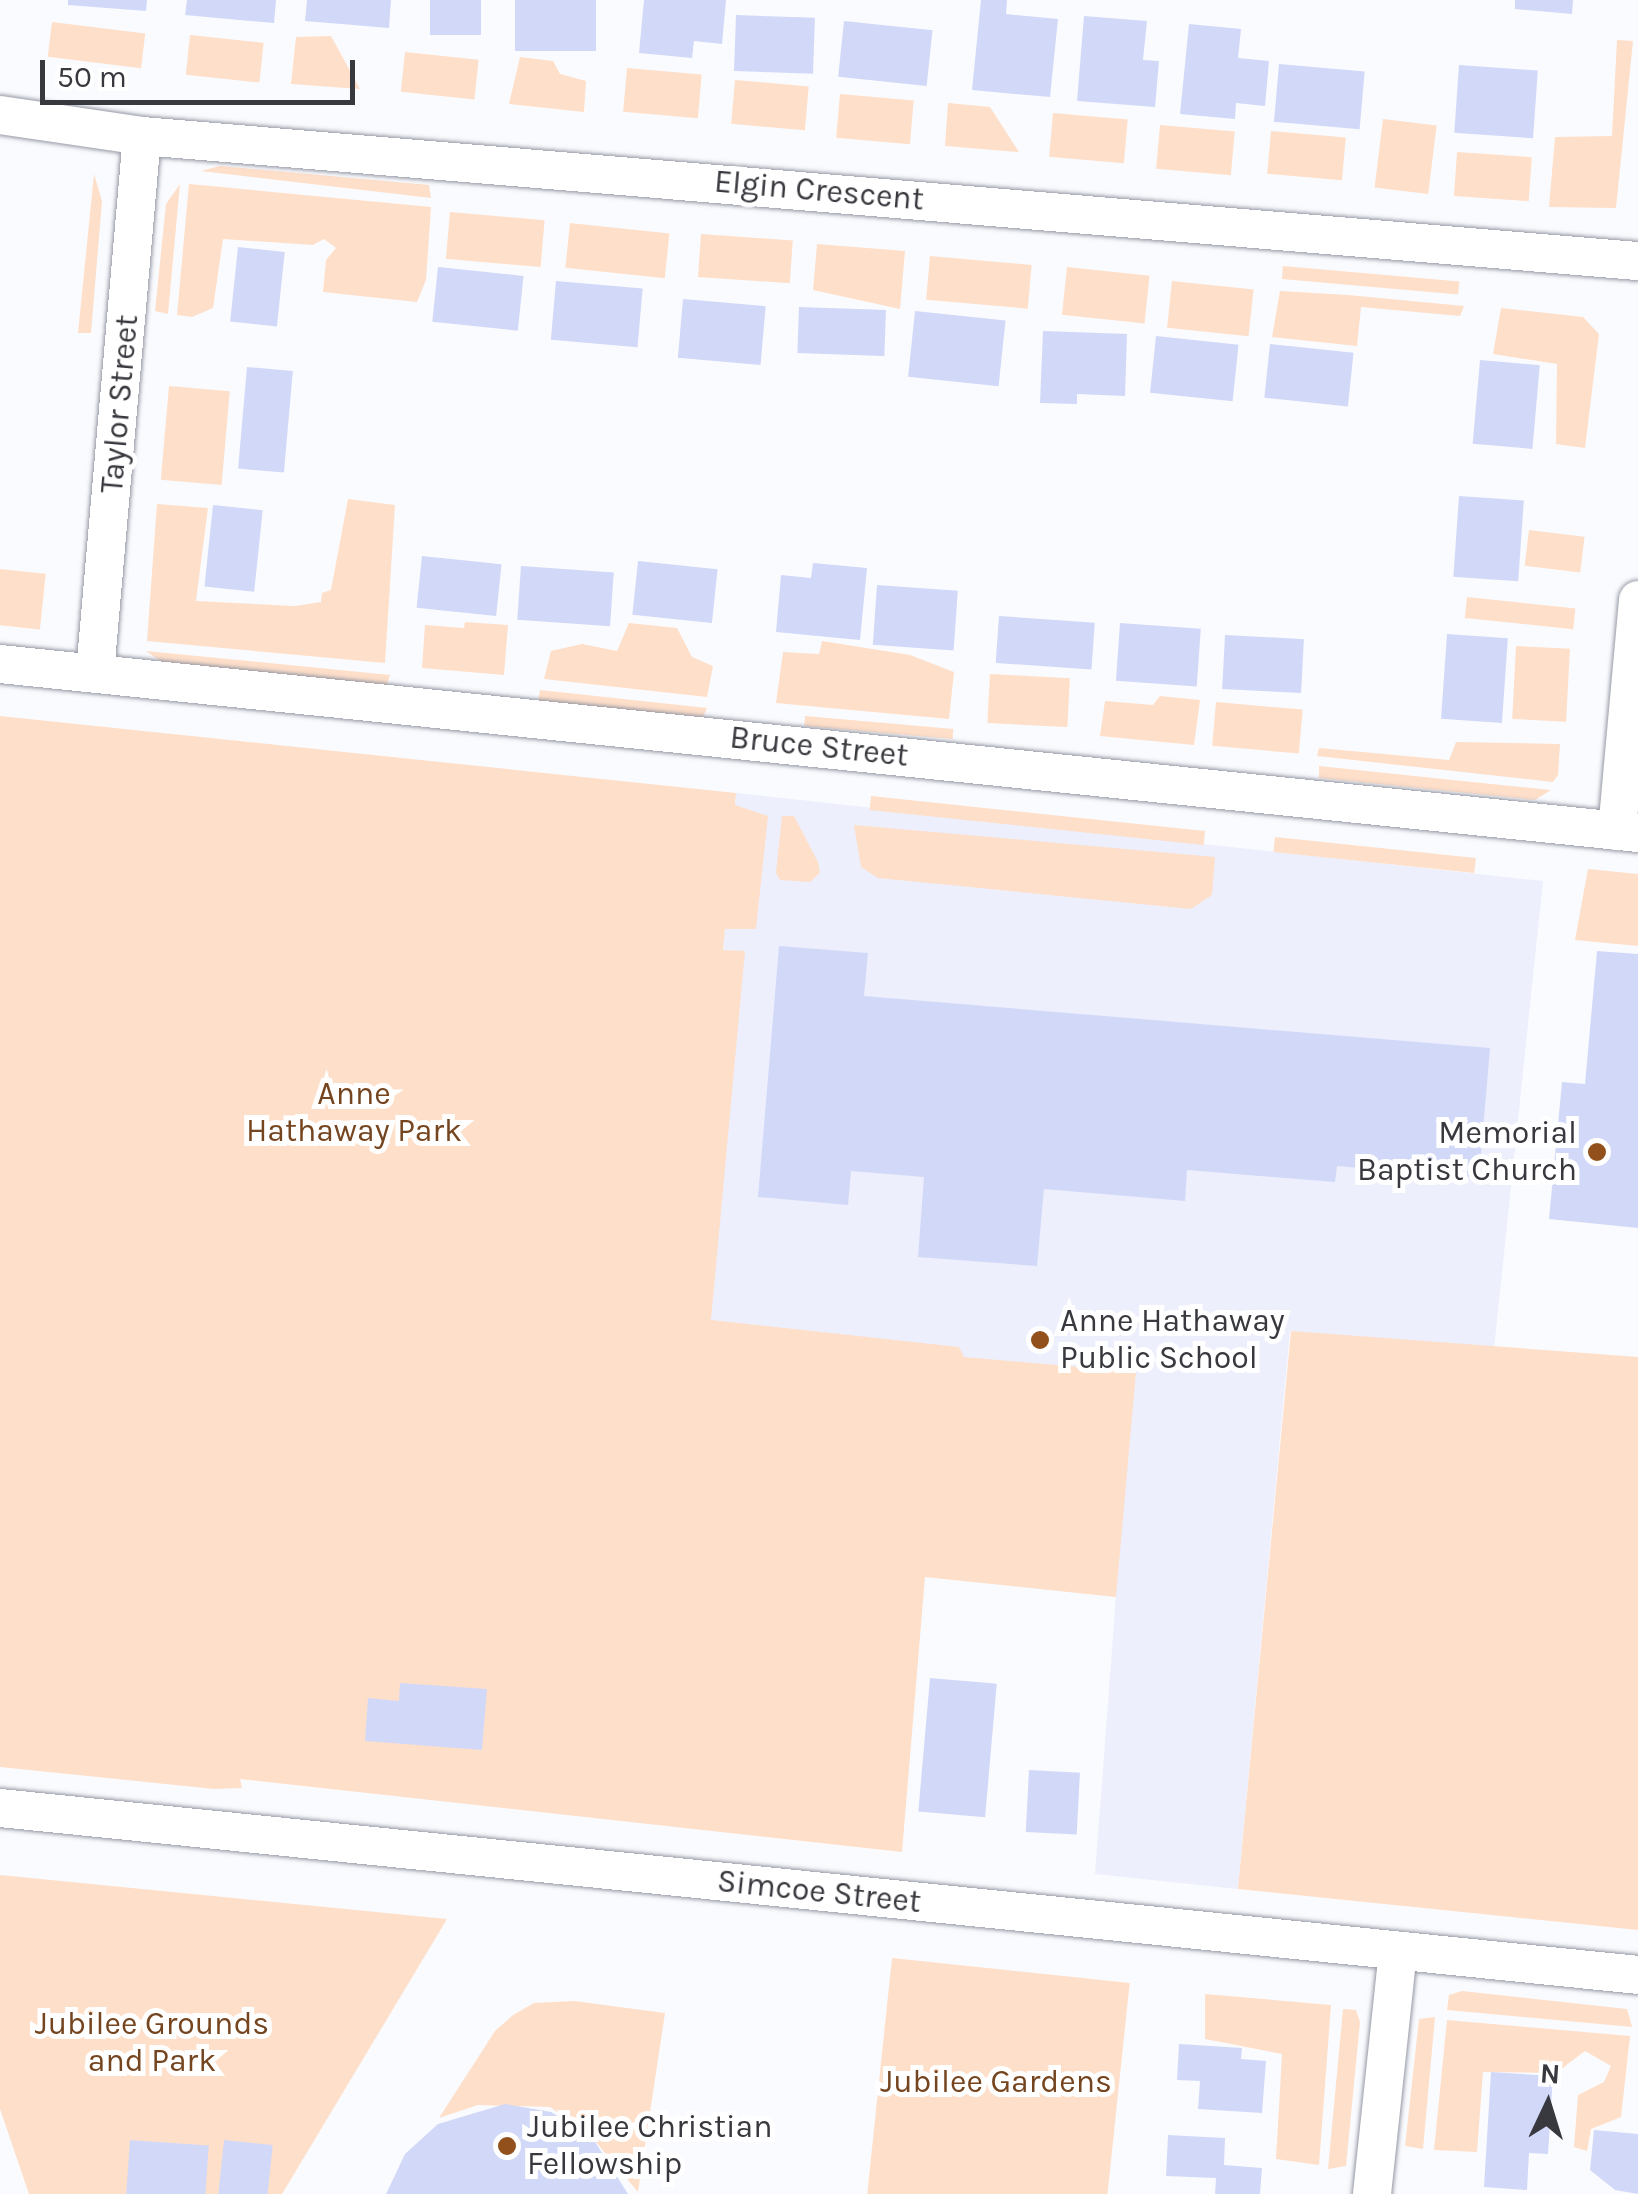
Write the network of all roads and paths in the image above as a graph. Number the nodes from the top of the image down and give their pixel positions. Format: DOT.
graph roads {
  1 [pos="0,115"];
  2 [pos="142,136"];
  3 [pos="1638,261"];
  4 [pos="1638,600"];
  5 [pos="0,664"];
  6 [pos="94,672"];
  7 [pos="1628,832"];
  8 [pos="0,1808"];
  9 [pos="1398,1951"];
  10 [pos="1638,1975"];
  11 [pos="1372,2194"];
  1 -- 2 [label="street, Elgin Crescent"];
  2 -- 3 [label="street, Elgin Crescent"];
  2 -- 6 [label="street, Taylor Street"];
  4 -- 7 [label="street"];
  5 -- 6 [label="street, Bruce Street"];
  6 -- 7 [label="street, Bruce Street"];
  8 -- 9 [label="street, Simcoe Street"];
  9 -- 10 [label="street, Simcoe Street"];
  9 -- 11 [label="street"];
}
